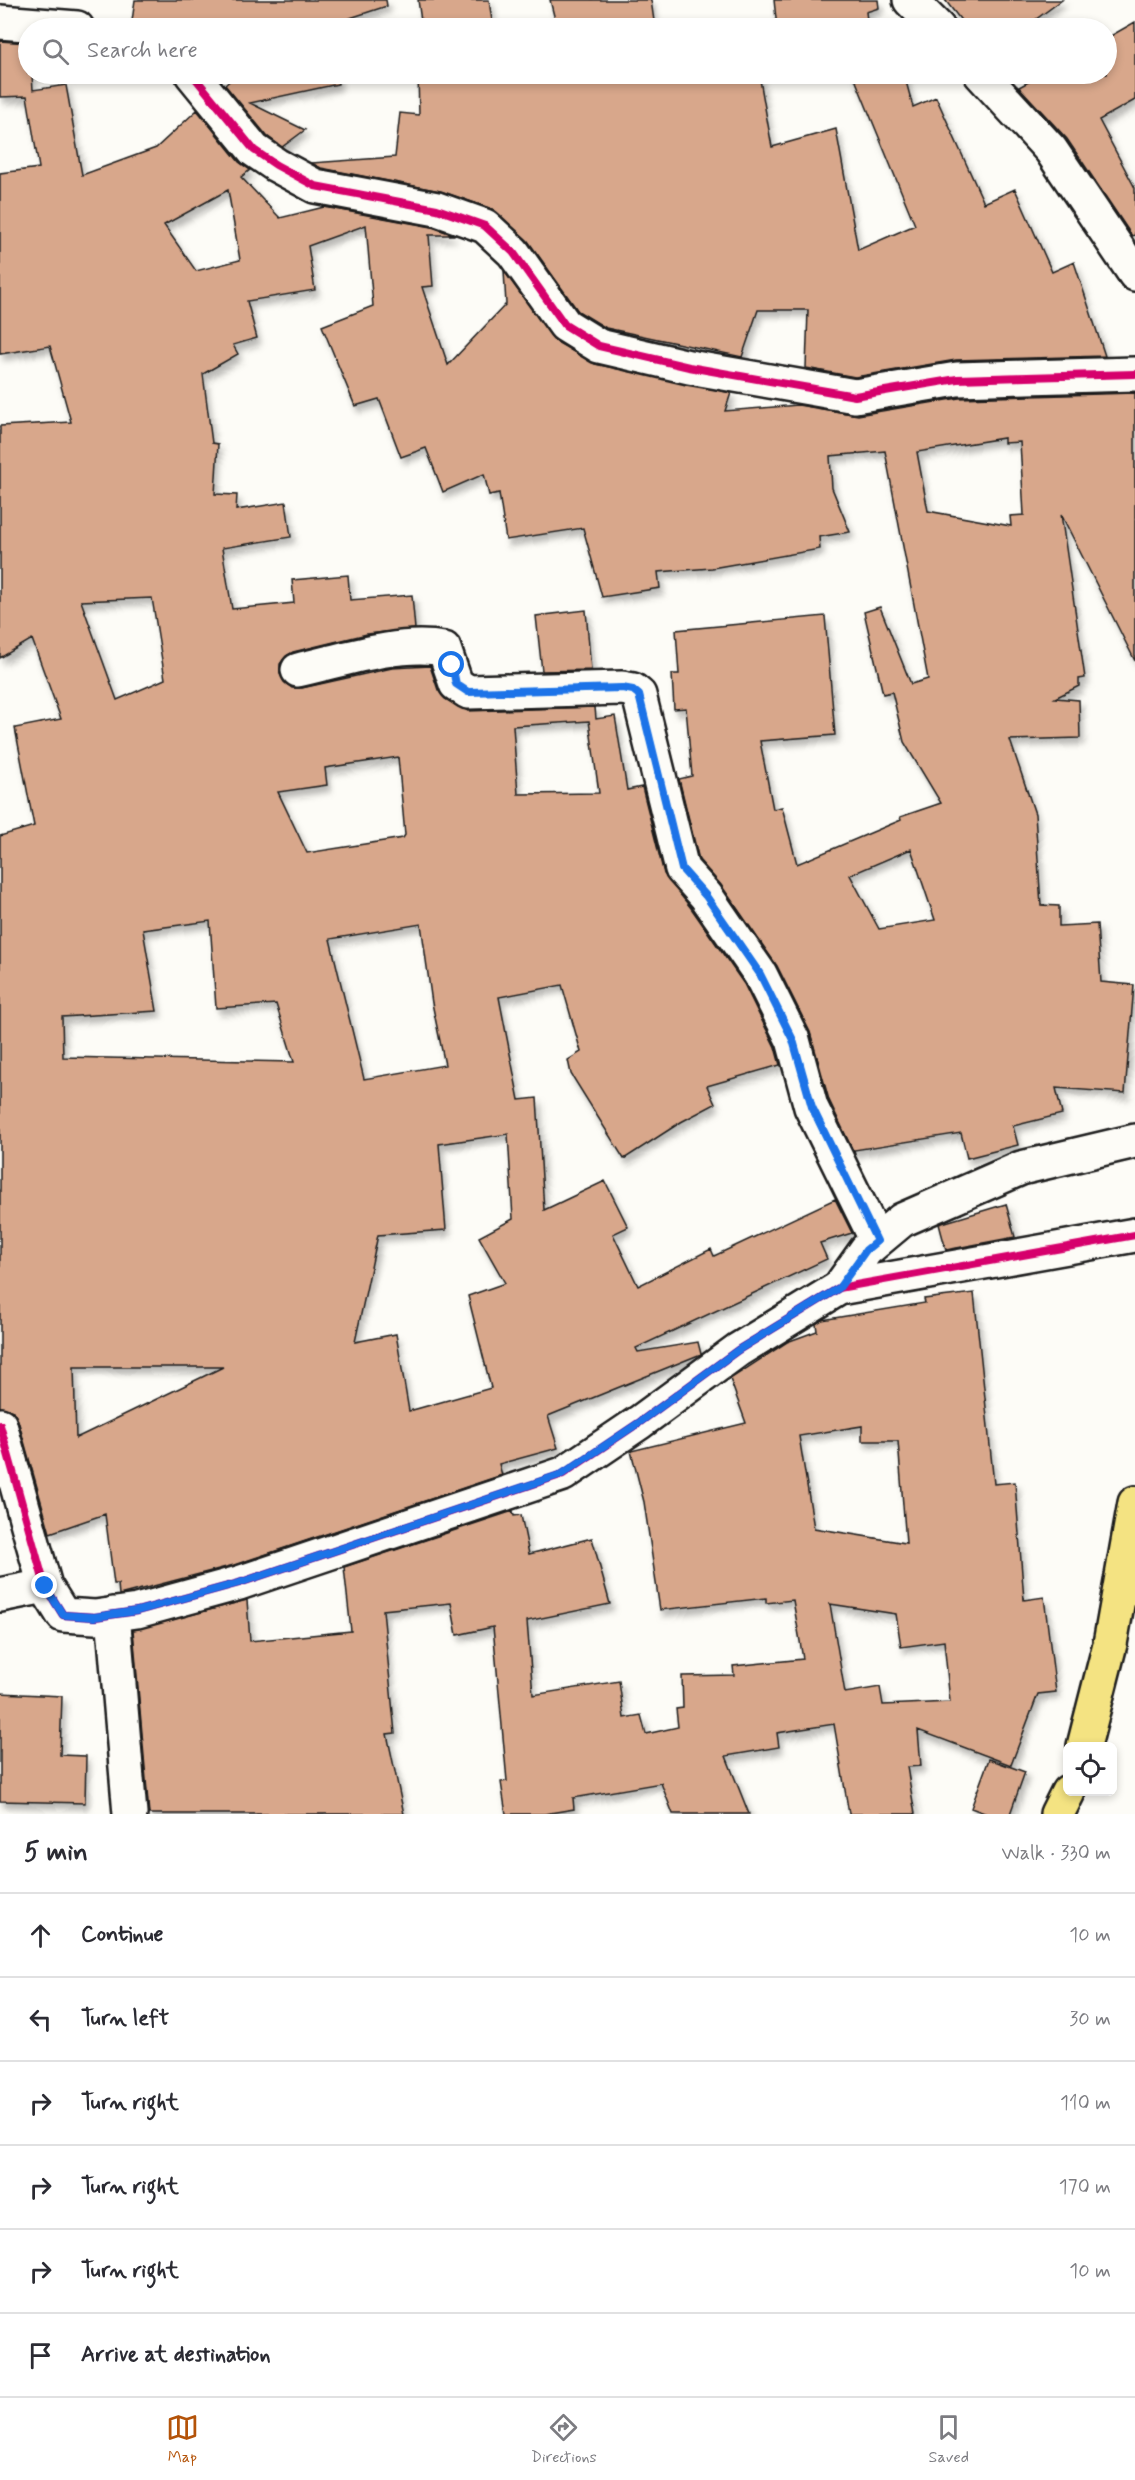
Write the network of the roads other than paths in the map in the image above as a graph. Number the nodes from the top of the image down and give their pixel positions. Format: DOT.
graph roads {
  1 [pos="910,0"];
  2 [pos="928,18"];
  3 [pos="0,22"];
  4 [pos="18,23"];
  5 [pos="200,84"];
  6 [pos="990,84"];
  7 [pos="1135,274"];
  8 [pos="1135,374"];
  9 [pos="298,670"];
  10 [pos="1135,1141"];
  11 [pos="1135,1235"];
  12 [pos="877,1241"];
  13 [pos="839,1288"];
  14 [pos="0,1425"];
  15 [pos="1135,1504"];
  16 [pos="45,1586"];
  17 [pos="0,1595"];
  18 [pos="112,1614"];
  19 [pos="1085,1742"];
  20 [pos="1066,1796"];
  21 [pos="130,1814"];
  22 [pos="1057,1814"];
  1 -- 2 [label="street"];
  3 -- 4 [label="street"];
  5 -- 8 [label="street"];
  6 -- 7 [label="street"];
  9 -- 12 [label="street"];
  10 -- 12 [label="street"];
  11 -- 13 [label="street"];
  12 -- 13 [label="street"];
  13 -- 18 [label="street"];
  14 -- 16 [label="street"];
  15 -- 19 [label="main road"];
  16 -- 17 [label="street"];
  16 -- 18 [label="street"];
  18 -- 21 [label="street"];
  20 -- 22 [label="main road"];
}
